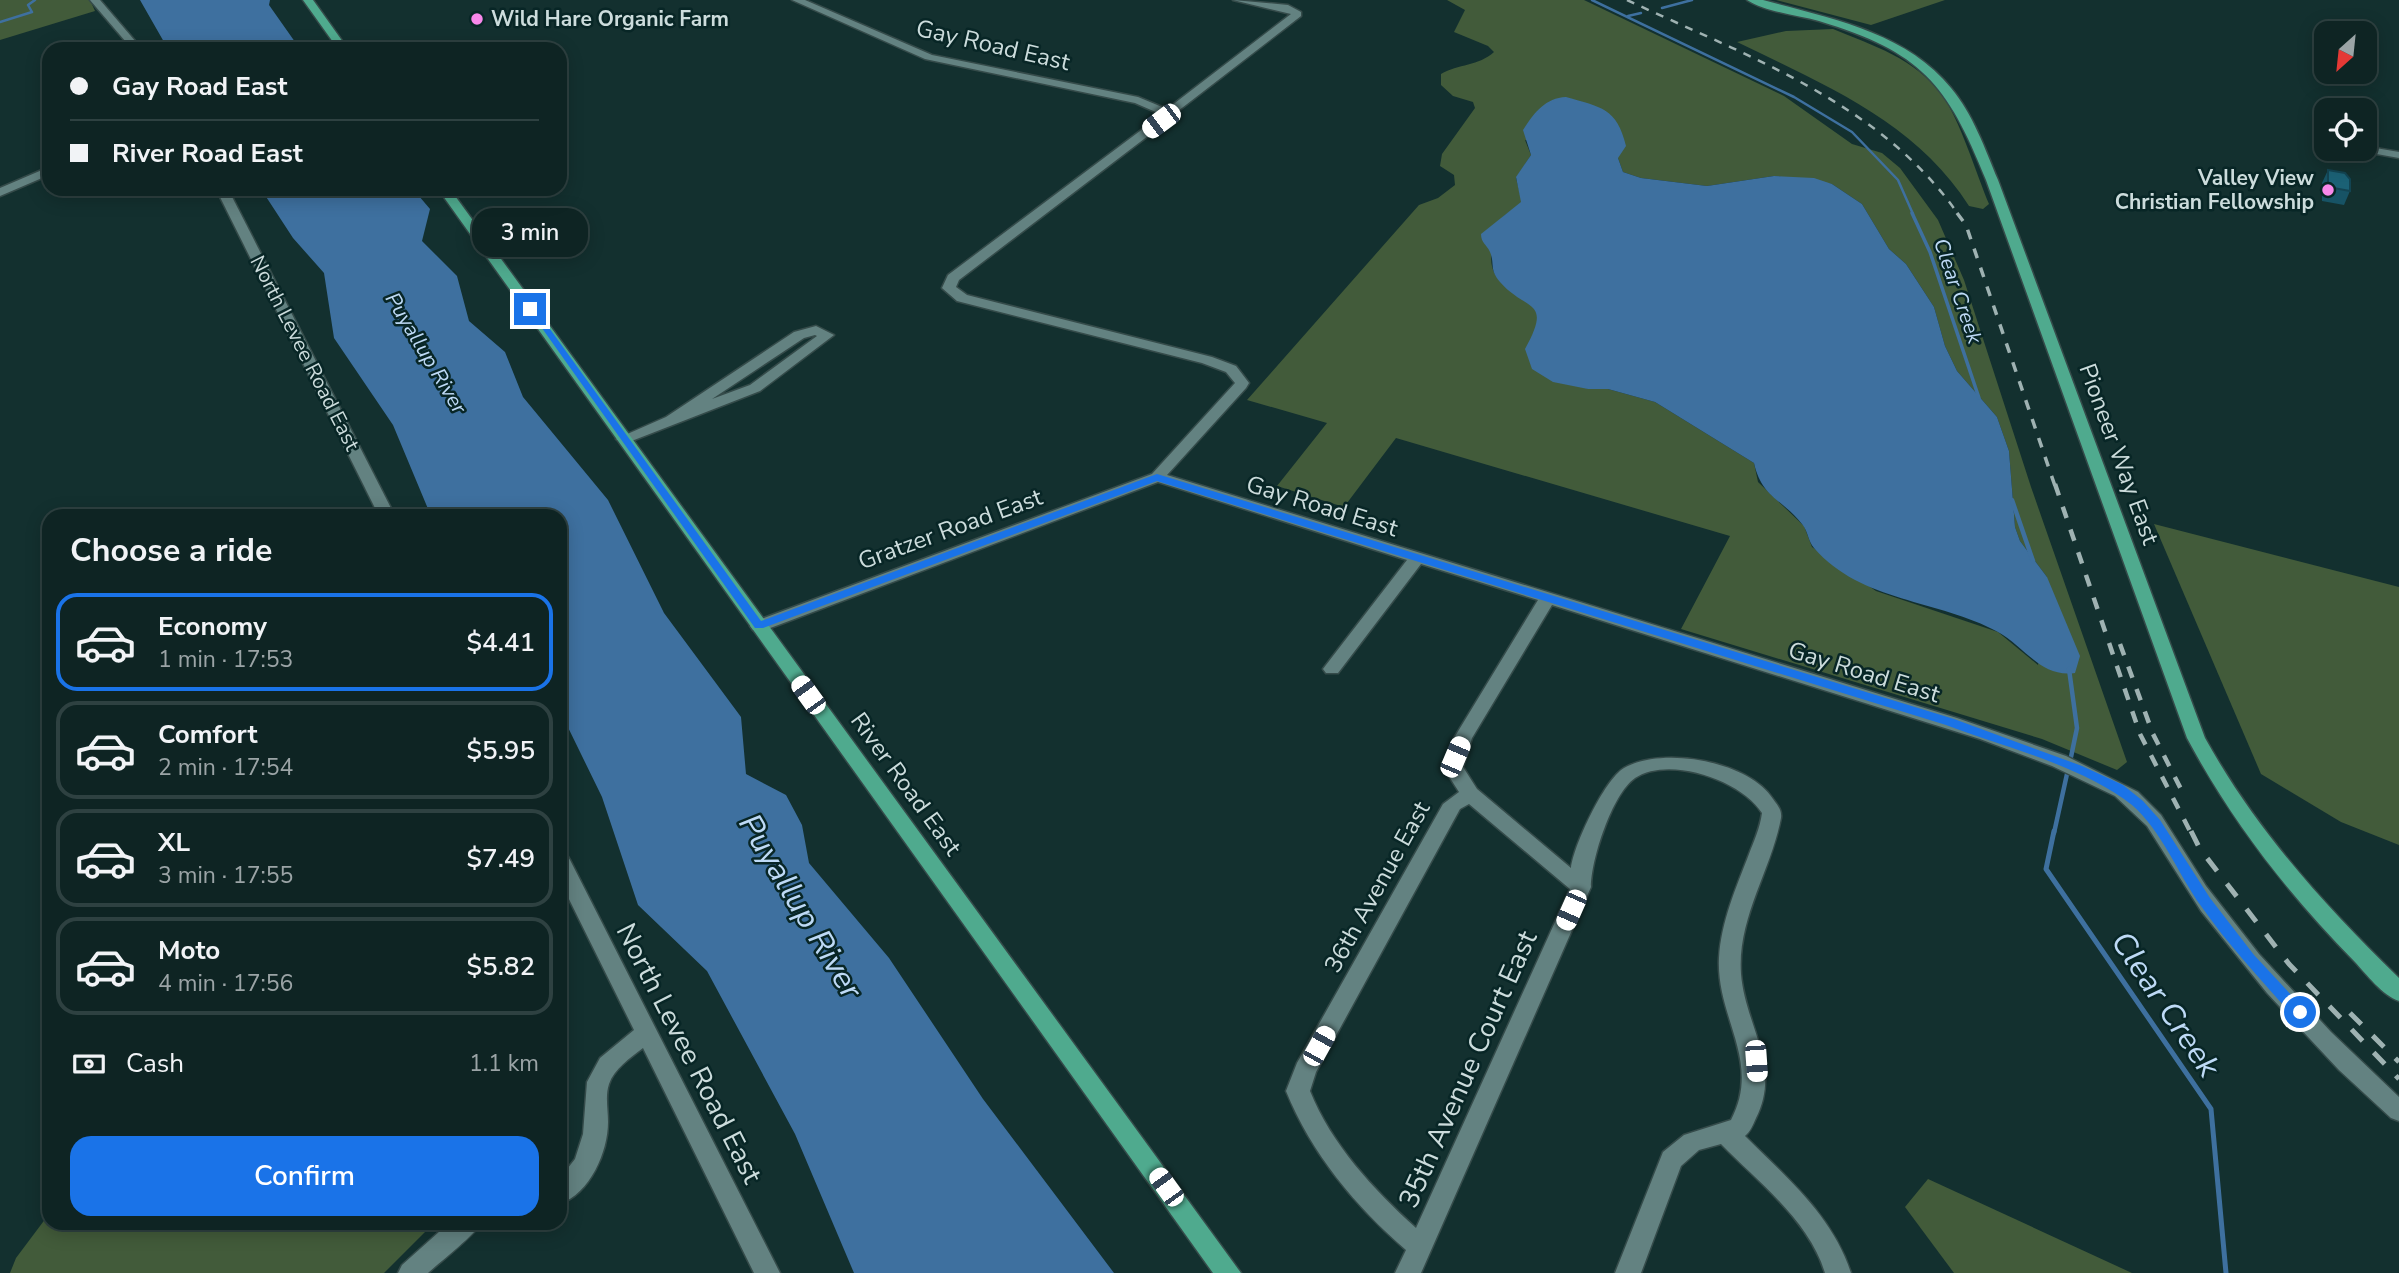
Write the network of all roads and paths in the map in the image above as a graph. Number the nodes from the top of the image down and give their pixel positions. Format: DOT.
graph roads {
  1 [pos="95,0"];
  2 [pos="308,0"];
  3 [pos="797,0"];
  4 [pos="1238,0"];
  5 [pos="1752,0"];
  6 [pos="131,42"];
  7 [pos="338,42"];
  8 [pos="1162,110"];
  9 [pos="2377,151"];
  10 [pos="2399,155"];
  11 [pos="42,174"];
  12 [pos="0,192"];
  13 [pos="226,196"];
  14 [pos="449,196"];
  15 [pos="672,421"];
  16 [pos="624,439"];
  17 [pos="1157,477"];
  18 [pos="383,509"];
  19 [pos="1416,559"];
  20 [pos="1547,599"];
  21 [pos="759,626"];
  22 [pos="1332,669"];
  23 [pos="1470,794"];
  24 [pos="567,874"];
  25 [pos="1581,887"];
  26 [pos="2399,992"];
  27 [pos="647,1032"];
  28 [pos="2399,1111"];
  29 [pos="1725,1132"];
  30 [pos="567,1185"];
  31 [pos="459,1230"];
  32 [pos="1420,1247"];
  33 [pos="411,1273"];
  34 [pos="767,1273"];
  35 [pos="1228,1273"];
  36 [pos="1408,1273"];
  37 [pos="1628,1273"];
  38 [pos="1838,1273"];
  1 -- 6 [label="street"];
  2 -- 7 [label="main road"];
  3 -- 8 [label="street, Gay Road East"];
  4 -- 8 [label="street"];
  5 -- 26 [label="main road, Pioneer Way East"];
  8 -- 17 [label="street"];
  9 -- 10 [label="street"];
  11 -- 12 [label="street"];
  13 -- 18 [label="street, North Levee Road East"];
  14 -- 16 [label="main road, River Road East"];
  15 -- 15 [label="street"];
  15 -- 16 [label="street"];
  16 -- 21 [label="main road, River Road East"];
  17 -- 19 [label="street, Gay Road East"];
  17 -- 21 [label="street, Gratzer Road East"];
  19 -- 20 [label="street, Gay Road East"];
  19 -- 22 [label="street"];
  20 -- 23 [label="street"];
  20 -- 28 [label="street, Gay Road East"];
  21 -- 35 [label="main road, River Road East"];
  23 -- 25 [label="street"];
  23 -- 32 [label="street, 36th Avenue East"];
  24 -- 27 [label="street, North Levee Road East"];
  25 -- 29 [label="street, 35th Avenue Court East"];
  25 -- 32 [label="street, 35th Avenue Court East"];
  27 -- 30 [label="street"];
  27 -- 34 [label="street, North Levee Road East"];
  29 -- 37 [label="street"];
  29 -- 38 [label="street"];
  31 -- 33 [label="street"];
  32 -- 36 [label="street, 35th Avenue Court East"];
}
